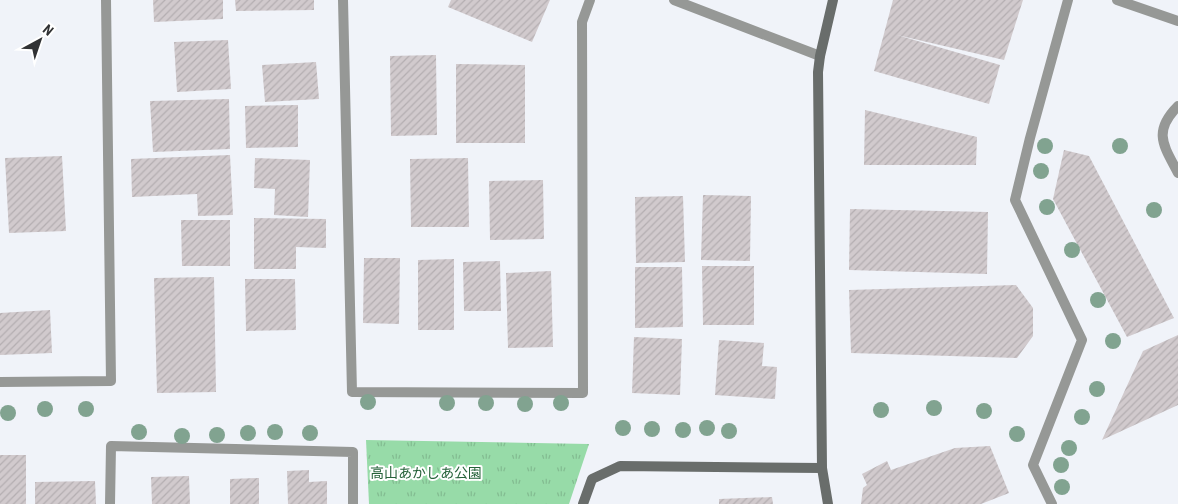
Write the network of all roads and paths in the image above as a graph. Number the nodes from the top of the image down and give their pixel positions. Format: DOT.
graph roads {
  1 [pos="106,0"];
  2 [pos="343,0"];
  3 [pos="590,0"];
  4 [pos="674,0"];
  5 [pos="833,0"];
  6 [pos="1068,0"];
  7 [pos="1117,0"];
  8 [pos="1178,20"];
  9 [pos="820,56"];
  10 [pos="1178,106"];
  11 [pos="1178,173"];
  12 [pos="0,382"];
  13 [pos="822,468"];
  14 [pos="110,504"];
  15 [pos="353,504"];
  16 [pos="583,504"];
  17 [pos="828,504"];
  18 [pos="1052,504"];
  1 -- 12 [label="street"];
  2 -- 3 [label="street"];
  4 -- 9 [label="street"];
  5 -- 9 [label="street"];
  6 -- 18 [label="street"];
  7 -- 8 [label="street"];
  9 -- 13 [label="street"];
  10 -- 11 [label="street"];
  13 -- 16 [label="street"];
  13 -- 17 [label="street"];
  14 -- 15 [label="street"];
}
